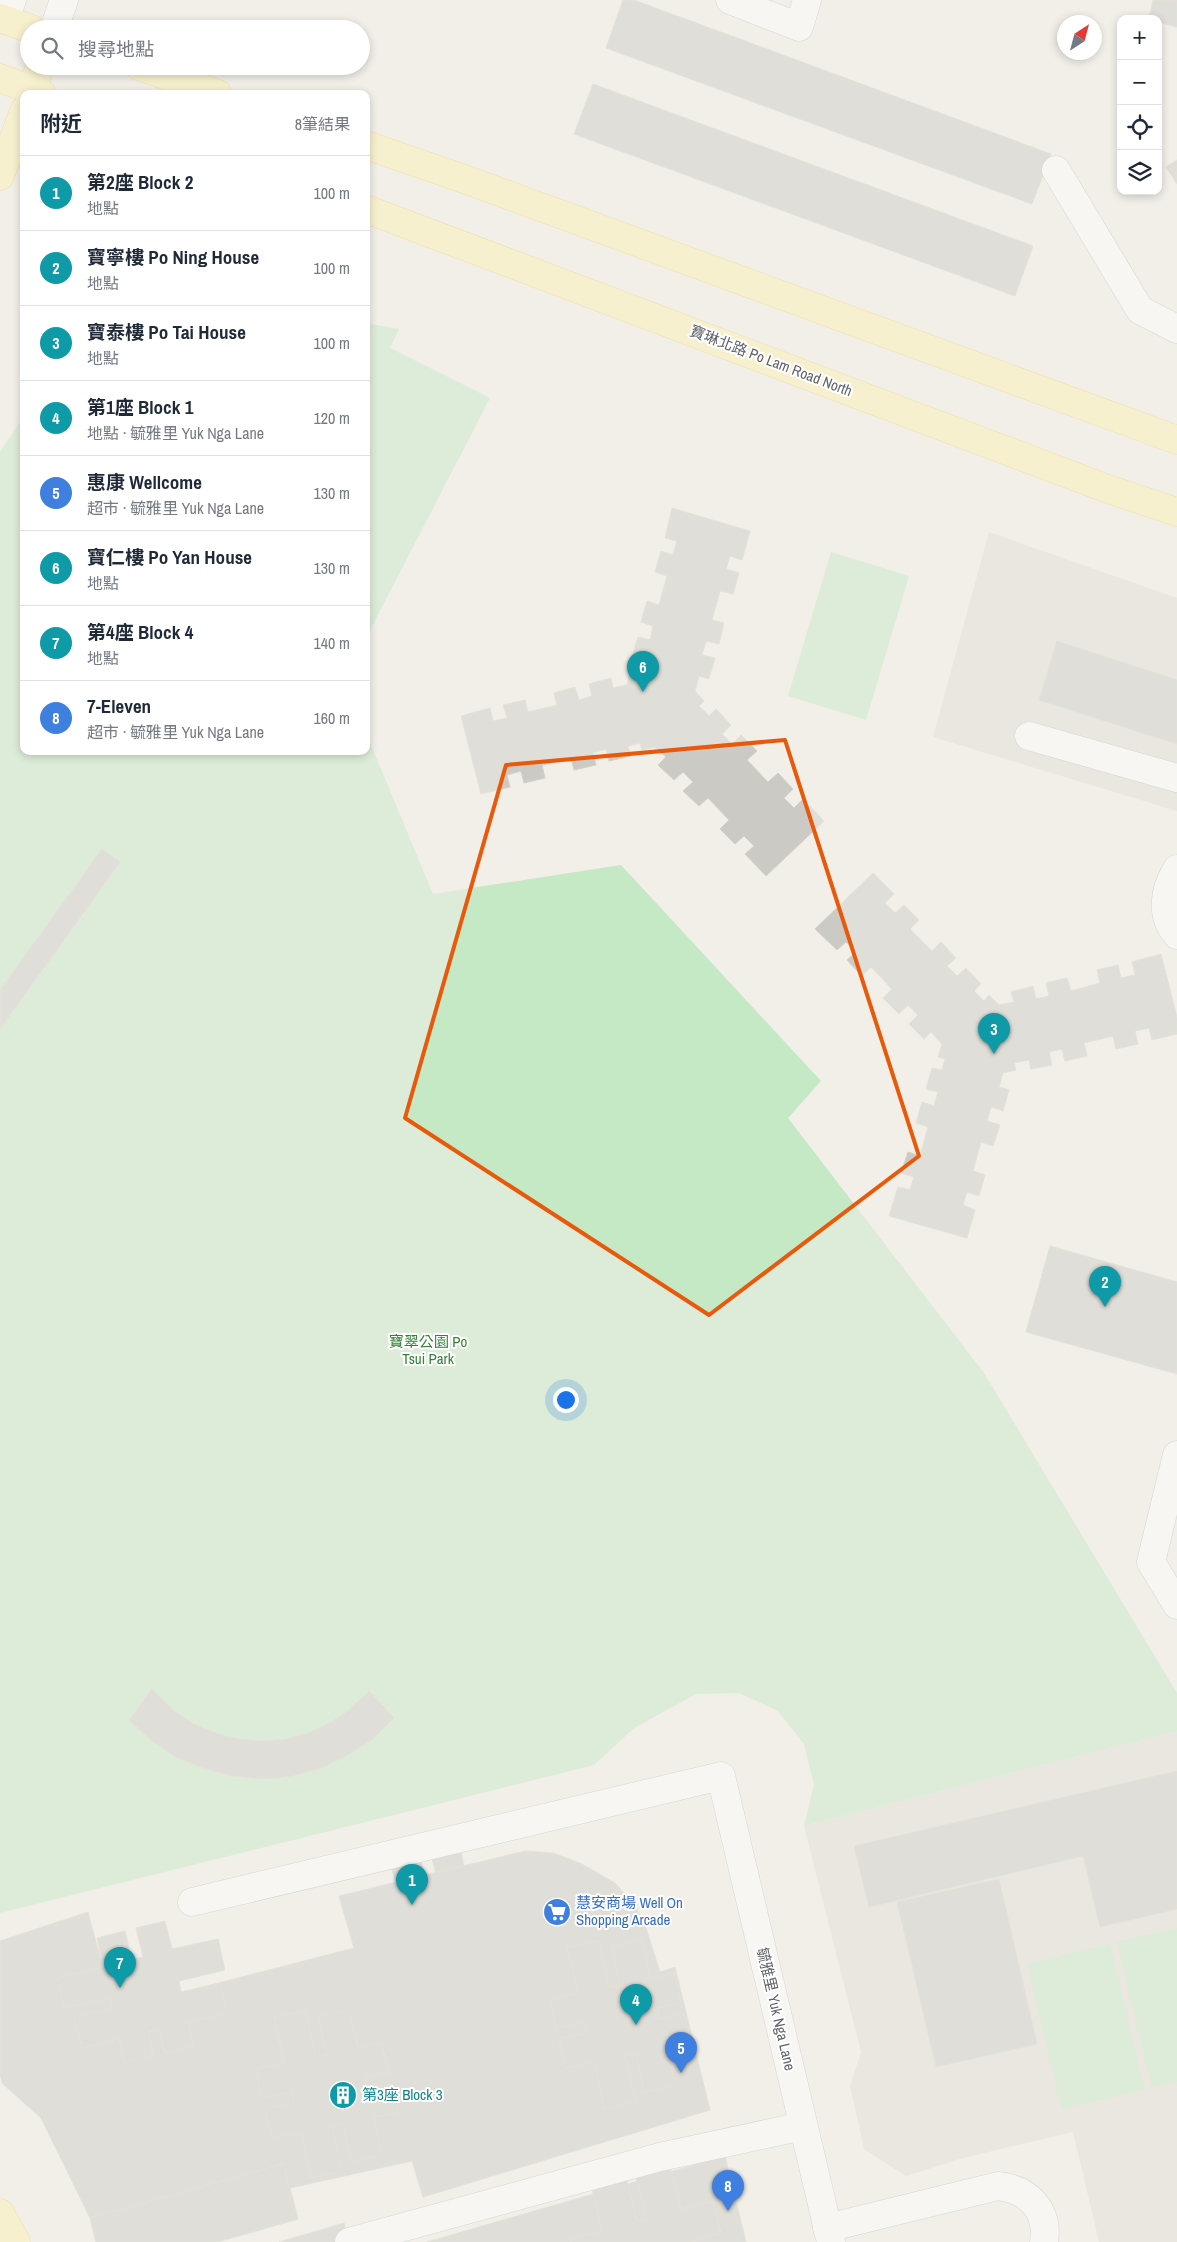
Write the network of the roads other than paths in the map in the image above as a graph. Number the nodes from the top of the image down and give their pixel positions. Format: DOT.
graph roads {
  1 [pos="64,0"];
  2 [pos="730,0"];
  3 [pos="807,0"];
  4 [pos="4,18"];
  5 [pos="57,20"];
  6 [pos="20,25"];
  7 [pos="164,75"];
  8 [pos="0,78"];
  9 [pos="31,90"];
  10 [pos="207,90"];
  11 [pos="20,126"];
  12 [pos="370,146"];
  13 [pos="1056,170"];
  14 [pos="0,176"];
  15 [pos="370,211"];
  16 [pos="1177,329"];
  17 [pos="1177,440"];
  18 [pos="1177,512"];
  19 [pos="1029,736"];
  20 [pos="1177,778"];
  21 [pos="1177,870"];
  22 [pos="1177,935"];
  23 [pos="1177,1455"];
  24 [pos="1177,1605"];
  25 [pos="192,1902"];
  26 [pos="803,2126"];
  27 [pos="0,2213"];
  28 [pos="829,2235"];
  29 [pos="16,2242"];
  30 [pos="349,2242"];
  31 [pos="1044,2242"];
  1 -- 5 [label="street"];
  2 -- 3 [label="street"];
  4 -- 6 [label="main road"];
  7 -- 10 [label="main road"];
  8 -- 9 [label="main road"];
  11 -- 14 [label="main road"];
  12 -- 17 [label="main road"];
  13 -- 16 [label="street"];
  15 -- 18 [label="main road, 寶琳北路 Po Lam Road North"];
  19 -- 20 [label="street"];
  21 -- 22 [label="street"];
  23 -- 24 [label="street"];
  25 -- 26 [label="street, 毓雅里 Yuk Nga Lane"];
  26 -- 28 [label="street, 毓雅里 Yuk Nga Lane"];
  26 -- 30 [label="street"];
  27 -- 29 [label="main road"];
  28 -- 31 [label="street"];
}
